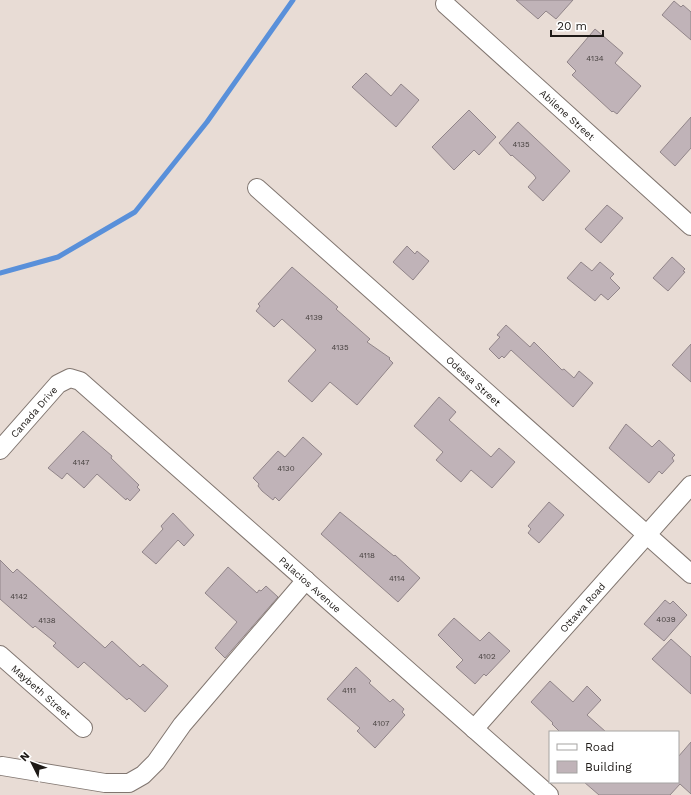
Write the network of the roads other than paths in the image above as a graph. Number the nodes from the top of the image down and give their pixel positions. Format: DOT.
graph roads {
  1 [pos="444,4"];
  2 [pos="257,188"];
  3 [pos="691,226"];
  4 [pos="70,378"];
  5 [pos="0,450"];
  6 [pos="691,485"];
  7 [pos="647,535"];
  8 [pos="691,574"];
  9 [pos="306,580"];
  10 [pos="0,655"];
  11 [pos="83,728"];
  12 [pos="474,729"];
  13 [pos="2,766"];
  14 [pos="549,795"];
  1 -- 3 [label="street, Abilene Street"];
  2 -- 7 [label="street, Odessa Street"];
  4 -- 5 [label="street, Canada Drive"];
  4 -- 9 [label="street, Palacios Avenue"];
  6 -- 7 [label="street, Ottawa Road"];
  7 -- 8 [label="street, Odessa Street"];
  7 -- 12 [label="street, Ottawa Road"];
  9 -- 12 [label="street, Palacios Avenue"];
  9 -- 13 [label="street"];
  10 -- 11 [label="street, Maybeth Street"];
  12 -- 14 [label="street, Palacios Avenue"];
}
